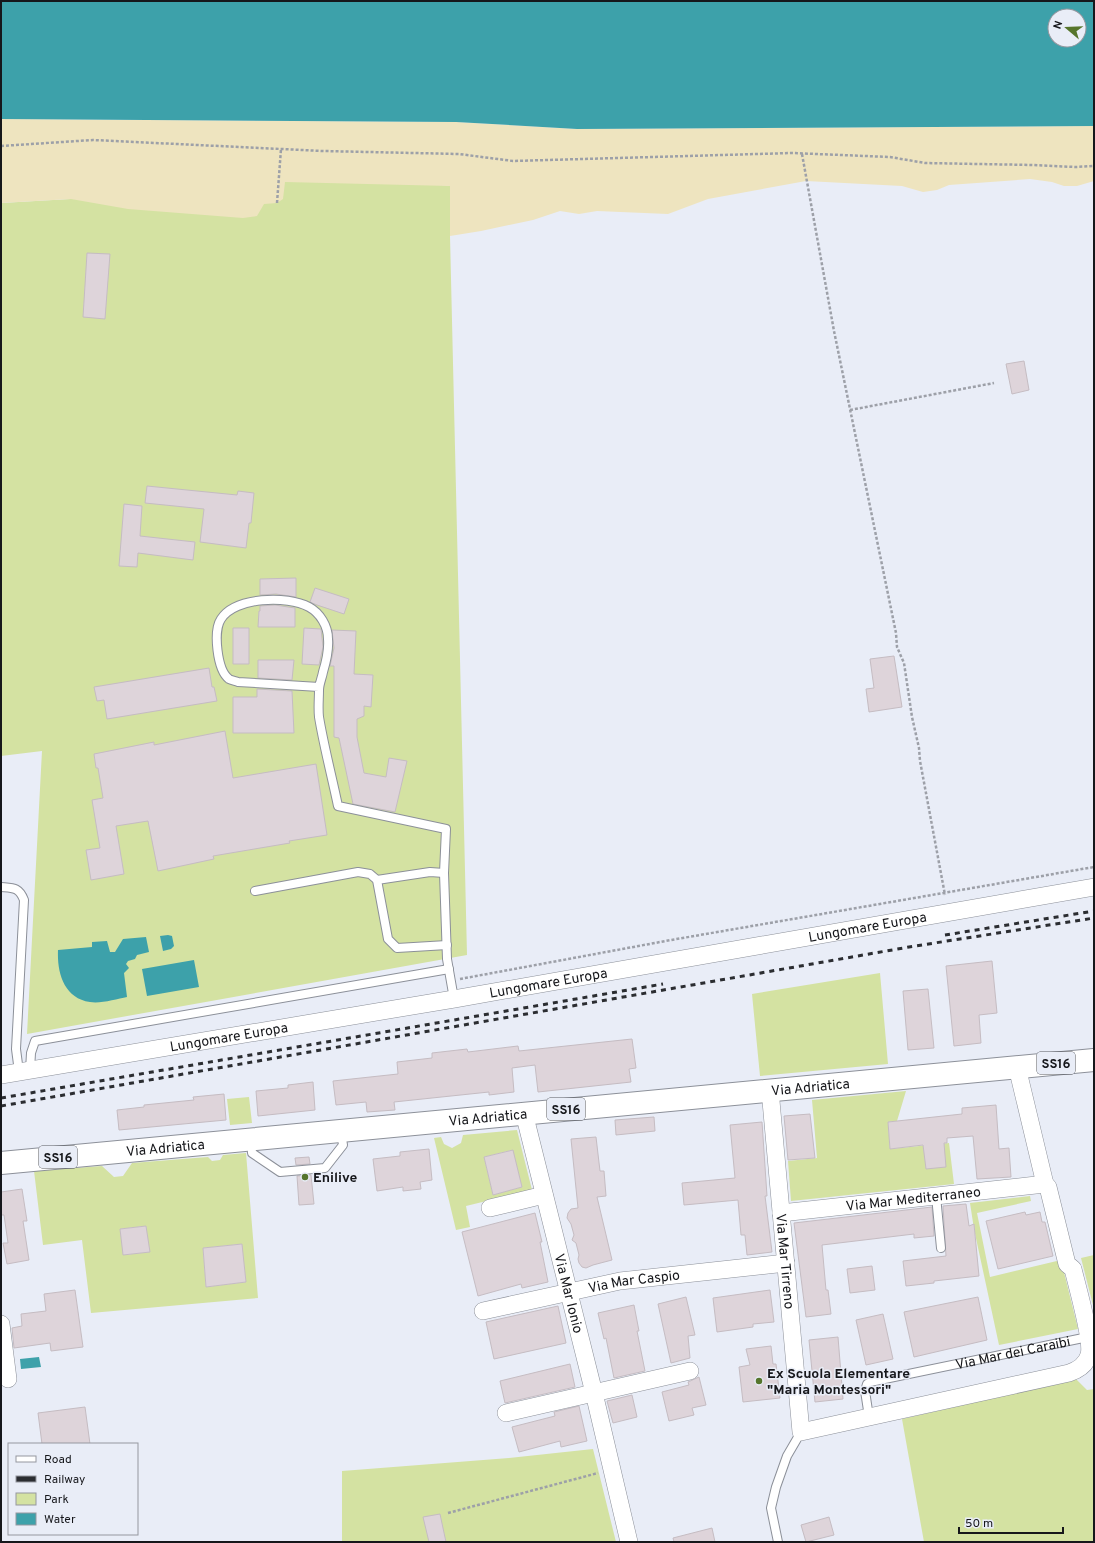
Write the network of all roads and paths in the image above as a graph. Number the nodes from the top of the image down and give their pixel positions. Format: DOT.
graph roads {
  1 [pos="1,146"];
  2 [pos="281,149"];
  3 [pos="802,154"];
  4 [pos="1094,166"];
  5 [pos="277,203"];
  6 [pos="994,383"];
  7 [pos="850,410"];
  8 [pos="319,687"];
  9 [pos="1094,867"];
  10 [pos="444,873"];
  11 [pos="377,880"];
  12 [pos="1,887"];
  13 [pos="1094,888"];
  14 [pos="255,891"];
  15 [pos="945,894"];
  16 [pos="948,913"];
  17 [pos="447,945"];
  18 [pos="449,969"];
  19 [pos="470,977"];
  20 [pos="454,999"];
  21 [pos="1094,1060"];
  22 [pos="1018,1067"];
  23 [pos="24,1071"];
  24 [pos="1,1075"];
  25 [pos="770,1090"];
  26 [pos="524,1113"];
  27 [pos="341,1130"];
  28 [pos="251,1139"];
  29 [pos="1,1163"];
  30 [pos="1045,1184"];
  31 [pos="544,1195"];
  32 [pos="936,1196"];
  33 [pos="490,1208"];
  34 [pos="781,1213"];
  35 [pos="941,1248"];
  36 [pos="786,1263"];
  37 [pos="569,1292"];
  38 [pos="483,1311"];
  39 [pos="1,1324"];
  40 [pos="1088,1337"];
  41 [pos="690,1371"];
  42 [pos="8,1379"];
  43 [pos="594,1393"];
  44 [pos="506,1413"];
  45 [pos="869,1417"];
  46 [pos="801,1432"];
  47 [pos="612,1469"];
  48 [pos="448,1513"];
  49 [pos="629,1542"];
  50 [pos="778,1542"];
  1 -- 2 [label="path"];
  2 -- 3 [label="path"];
  2 -- 5 [label="path"];
  3 -- 4 [label="path"];
  3 -- 7 [label="path"];
  6 -- 7 [label="path"];
  7 -- 15 [label="path"];
  8 -- 8 [label="lane"];
  8 -- 10 [label="lane"];
  9 -- 15 [label="path"];
  10 -- 11 [label="lane"];
  10 -- 17 [label="lane"];
  11 -- 14 [label="lane"];
  11 -- 17 [label="lane"];
  12 -- 23 [label="lane"];
  13 -- 16 [label="street, Lungomare Europa"];
  15 -- 16 [label="path"];
  15 -- 19 [label="path"];
  16 -- 20 [label="street, Lungomare Europa"];
  17 -- 18 [label="lane"];
  18 -- 20 [label="lane"];
  18 -- 23 [label="lane"];
  20 -- 23 [label="street, Lungomare Europa"];
  21 -- 22 [label="main road, Via Adriatica / SS16"];
  22 -- 25 [label="main road, Via Adriatica / SS16"];
  22 -- 30 [label="street"];
  23 -- 24 [label="street, Lungomare Europa"];
  25 -- 26 [label="main road, Via Adriatica / SS16"];
  25 -- 34 [label="street, Via Mar Tirreno"];
  26 -- 27 [label="main road, Via Adriatica / SS16"];
  26 -- 31 [label="street, Via Mar Ionio"];
  27 -- 28 [label="main road, Via Adriatica / SS16"];
  27 -- 28 [label="lane"];
  28 -- 29 [label="main road, Via Adriatica / SS16"];
  30 -- 32 [label="street, Via Mar Mediterraneo"];
  30 -- 40 [label="street"];
  31 -- 33 [label="street"];
  31 -- 37 [label="street, Via Mar Ionio"];
  32 -- 34 [label="street, Via Mar Mediterraneo"];
  32 -- 35 [label="lane"];
  34 -- 36 [label="street, Via Mar Tirreno"];
  36 -- 37 [label="street, Via Mar Caspio"];
  36 -- 46 [label="street, Via Mar Tirreno"];
  37 -- 38 [label="street, Via Mar Caspio"];
  37 -- 43 [label="street, Via Mar Ionio"];
  39 -- 42 [label="street"];
  40 -- 45 [label="street, Via Mar dei Caraibi"];
  40 -- 45 [label="lane, Via Mar dei Caraibi"];
  41 -- 43 [label="street"];
  43 -- 44 [label="street"];
  43 -- 47 [label="street, Via Mar Ionio"];
  45 -- 46 [label="street, Via Mar dei Caraibi"];
  46 -- 50 [label="lane"];
  47 -- 48 [label="path"];
  47 -- 49 [label="street, Via Mar Ionio"];
}
